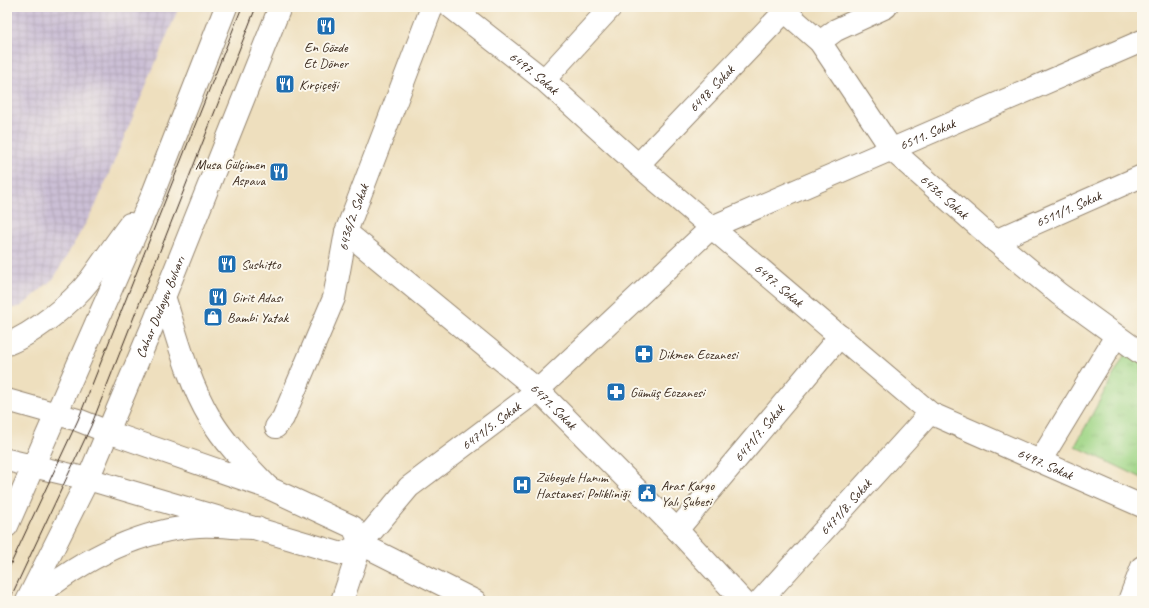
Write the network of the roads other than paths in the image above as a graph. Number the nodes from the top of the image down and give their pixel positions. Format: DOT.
graph roads {
  1 [pos="226,7"];
  2 [pos="280,7"];
  3 [pos="432,7"];
  4 [pos="451,7"];
  5 [pos="611,7"];
  6 [pos="886,7"];
  7 [pos="783,9"];
  8 [pos="1142,41"];
  9 [pos="820,42"];
  10 [pos="544,80"];
  11 [pos="892,150"];
  12 [pos="638,165"];
  13 [pos="1142,176"];
  14 [pos="152,196"];
  15 [pos="712,227"];
  16 [pos="346,232"];
  17 [pos="995,241"];
  18 [pos="164,296"];
  19 [pos="840,336"];
  20 [pos="1116,336"];
  21 [pos="7,344"];
  22 [pos="1142,354"];
  23 [pos="538,390"];
  24 [pos="7,400"];
  25 [pos="930,413"];
  26 [pos="55,414"];
  27 [pos="276,427"];
  28 [pos="108,432"];
  29 [pos="7,460"];
  30 [pos="1040,461"];
  31 [pos="34,466"];
  32 [pos="88,479"];
  33 [pos="269,488"];
  34 [pos="1142,506"];
  35 [pos="7,526"];
  36 [pos="257,528"];
  37 [pos="677,530"];
  38 [pos="361,544"];
  39 [pos="1142,567"];
  40 [pos="27,601"];
  41 [pos="31,601"];
  42 [pos="342,601"];
  43 [pos="475,601"];
  44 [pos="743,601"];
  45 [pos="760,601"];
  46 [pos="1128,601"];
  1 -- 14 [label="street"];
  2 -- 18 [label="street, Cahar Dudayev Bulvarı"];
  3 -- 16 [label="street, 6436/2. Sokak"];
  4 -- 10 [label="street, 6497. Sokak"];
  5 -- 10 [label="street"];
  6 -- 9 [label="street"];
  7 -- 9 [label="street, 6436. Sokak"];
  7 -- 12 [label="street, 6498. Sokak"];
  8 -- 11 [label="street, 6511. Sokak"];
  9 -- 11 [label="street, 6436. Sokak"];
  10 -- 12 [label="street, 6497. Sokak"];
  11 -- 15 [label="street, 6511. Sokak"];
  11 -- 17 [label="street, 6436. Sokak"];
  12 -- 15 [label="street, 6497. Sokak"];
  13 -- 17 [label="street, 6511/1. Sokak"];
  14 -- 21 [label="street"];
  14 -- 26 [label="street"];
  15 -- 19 [label="street, 6497. Sokak"];
  15 -- 23 [label="street, 6471/5. Sokak"];
  16 -- 23 [label="street, 6471. Sokak"];
  16 -- 27 [label="street, 6436/2. Sokak"];
  17 -- 20 [label="street, 6436. Sokak"];
  18 -- 28 [label="street, Cahar Dudayev Bulvarı"];
  18 -- 33 [label="street"];
  19 -- 25 [label="street, 6497. Sokak"];
  19 -- 37 [label="street, 6471/7. Sokak"];
  20 -- 22 [label="street, 6436. Sokak"];
  20 -- 30 [label="street"];
  23 -- 37 [label="street, 6471. Sokak"];
  23 -- 38 [label="street, 6471/5. Sokak"];
  24 -- 26 [label="street"];
  25 -- 30 [label="street, 6497. Sokak"];
  25 -- 45 [label="street, 6471/8. Sokak"];
  26 -- 28 [label="street"];
  26 -- 31 [label="street"];
  28 -- 32 [label="street, Cahar Dudayev Bulvarı"];
  28 -- 33 [label="street"];
  29 -- 31 [label="street"];
  30 -- 34 [label="street, 6497. Sokak"];
  31 -- 32 [label="street"];
  31 -- 35 [label="street"];
  32 -- 36 [label="street"];
  32 -- 40 [label="street, Cahar Dudayev Bulvarı"];
  33 -- 38 [label="street"];
  36 -- 38 [label="street"];
  36 -- 41 [label="street"];
  37 -- 44 [label="street, 6471. Sokak"];
  38 -- 42 [label="street"];
  38 -- 43 [label="street"];
  39 -- 46 [label="street"];
}
